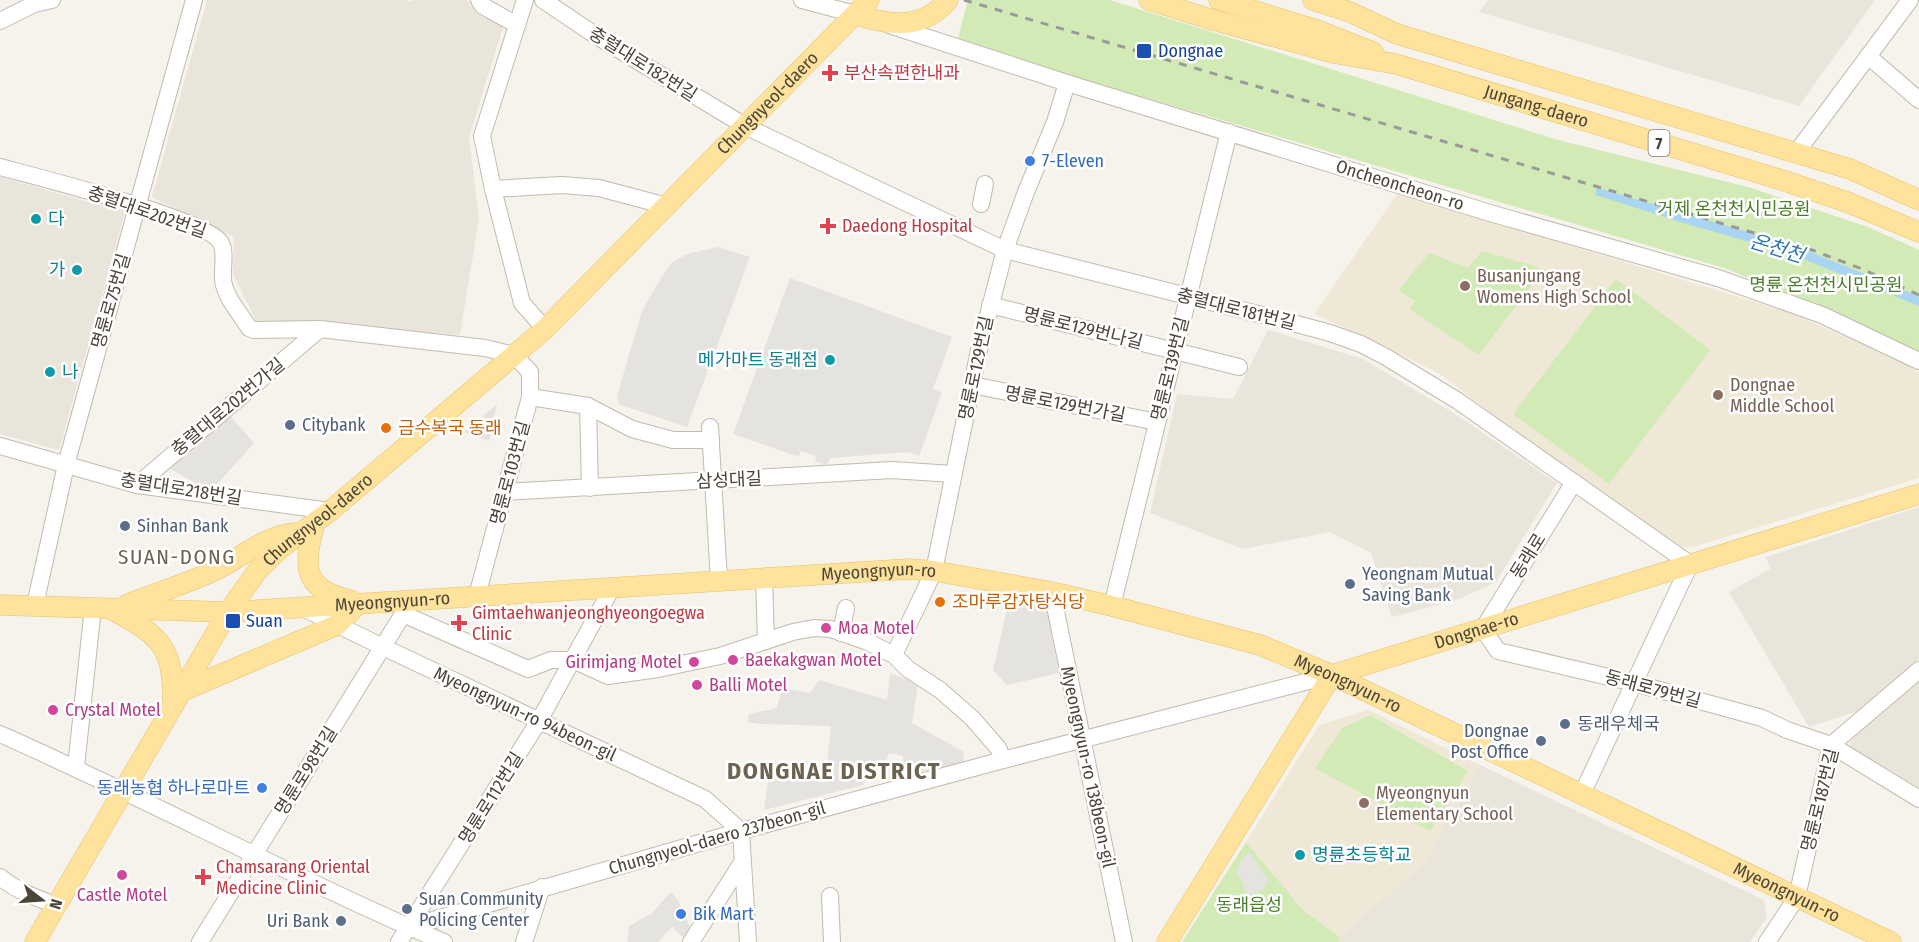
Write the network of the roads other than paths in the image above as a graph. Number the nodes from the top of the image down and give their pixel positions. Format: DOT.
graph roads {
  1 [pos="52,0"];
  2 [pos="194,0"];
  3 [pos="479,0"];
  4 [pos="525,0"];
  5 [pos="543,0"];
  6 [pos="802,0"];
  7 [pos="948,0"];
  8 [pos="1149,0"];
  9 [pos="1219,0"];
  10 [pos="1258,0"];
  11 [pos="1910,0"];
  12 [pos="866,9"];
  13 [pos="1317,16"];
  14 [pos="0,21"];
  15 [pos="517,25"];
  16 [pos="1868,56"];
  17 [pos="1396,64"];
  18 [pos="1067,83"];
  19 [pos="1919,100"];
  20 [pos="745,126"];
  21 [pos="1229,132"];
  22 [pos="1796,153"];
  23 [pos="0,167"];
  24 [pos="985,184"];
  25 [pos="493,189"];
  26 [pos="1919,200"];
  27 [pos="981,204"];
  28 [pos="138,205"];
  29 [pos="667,206"];
  30 [pos="1919,232"];
  31 [pos="1005,250"];
  32 [pos="1188,297"];
  33 [pos="990,305"];
  34 [pos="320,329"];
  35 [pos="545,329"];
  36 [pos="1175,350"];
  37 [pos="514,355"];
  38 [pos="1919,362"];
  39 [pos="1239,367"];
  40 [pos="972,385"];
  41 [pos="530,397"];
  42 [pos="588,406"];
  43 [pos="1157,422"];
  44 [pos="0,446"];
  45 [pos="66,465"];
  46 [pos="953,474"];
  47 [pos="713,480"];
  48 [pos="1574,482"];
  49 [pos="137,485"];
  50 [pos="590,488"];
  51 [pos="505,492"];
  52 [pos="1919,494"];
  53 [pos="316,521"];
  54 [pos="1690,564"];
  55 [pos="934,571"];
  56 [pos="764,578"];
  57 [pos="719,581"];
  58 [pos="612,588"];
  59 [pos="1052,592"];
  60 [pos="477,596"];
  61 [pos="363,604"];
  62 [pos="0,605"];
  63 [pos="35,605"];
  64 [pos="1112,606"];
  65 [pos="407,607"];
  66 [pos="106,608"];
  67 [pos="303,608"];
  68 [pos="846,608"];
  69 [pos="228,612"];
  70 [pos="337,625"];
  71 [pos="1483,629"];
  72 [pos="841,633"];
  73 [pos="766,641"];
  74 [pos="383,648"];
  75 [pos="894,655"];
  76 [pos="573,660"];
  77 [pos="1919,670"];
  78 [pos="1332,675"];
  79 [pos="1634,683"];
  80 [pos="178,698"];
  81 [pos="540,721"];
  82 [pos="0,734"];
  83 [pos="1082,740"];
  84 [pos="1831,745"];
  85 [pos="1003,760"];
  86 [pos="76,767"];
  87 [pos="124,790"];
  88 [pos="1582,794"];
  89 [pos="1919,799"];
  90 [pos="741,831"];
  91 [pos="254,854"];
  92 [pos="743,861"];
  93 [pos="0,877"];
  94 [pos="542,887"];
  95 [pos="830,896"];
  96 [pos="1797,897"];
  97 [pos="56,905"];
  98 [pos="409,927"];
  99 [pos="35,942"];
  100 [pos="200,942"];
  101 [pos="399,942"];
  102 [pos="444,942"];
  103 [pos="524,942"];
  104 [pos="691,942"];
  105 [pos="748,942"];
  106 [pos="832,942"];
  107 [pos="1124,942"];
  108 [pos="1167,942"];
  109 [pos="1767,942"];
  110 [pos="1892,942"];
  1 -- 14 [label="street"];
  2 -- 28 [label="street, 명륜로75번길"];
  3 -- 15 [label="street"];
  4 -- 15 [label="street"];
  5 -- 20 [label="street, 충렬대로182번길"];
  6 -- 12 [label="street, Oncheoncheon-ro"];
  7 -- 12 [label="main road"];
  8 -- 17 [label="main road, Jungang-daero / 7"];
  9 -- 13 [label="main road"];
  10 -- 13 [label="main road"];
  11 -- 16 [label="street"];
  12 -- 18 [label="street, Oncheoncheon-ro"];
  12 -- 20 [label="main road, Chungnyeol-daero"];
  13 -- 17 [label="main road"];
  13 -- 22 [label="main road, Jungang-daero"];
  15 -- 25 [label="street"];
  16 -- 19 [label="street"];
  16 -- 22 [label="street"];
  17 -- 30 [label="main road, Jungang-daero / 7"];
  18 -- 21 [label="street, Oncheoncheon-ro"];
  18 -- 31 [label="street, 명륜로129번길"];
  20 -- 29 [label="main road, Chungnyeol-daero"];
  20 -- 31 [label="street, 충렬대로181번길"];
  21 -- 32 [label="street, 명륜로139번길"];
  21 -- 38 [label="street, Oncheoncheon-ro"];
  22 -- 26 [label="main road, Jungang-daero"];
  23 -- 28 [label="street, 충렬대로202번길"];
  24 -- 27 [label="street"];
  25 -- 29 [label="street"];
  25 -- 35 [label="street"];
  28 -- 34 [label="street, 충렬대로202번길"];
  28 -- 45 [label="street, 명륜로75번길"];
  29 -- 35 [label="main road, Chungnyeol-daero"];
  31 -- 32 [label="street, 충렬대로181번길"];
  31 -- 33 [label="street, 명륜로129번길"];
  32 -- 36 [label="street, 명륜로139번길"];
  32 -- 48 [label="street, 충렬대로181번길"];
  33 -- 36 [label="street, 명륜로129번나길"];
  33 -- 40 [label="street, 명륜로129번길"];
  34 -- 37 [label="street, 충렬대로202번길"];
  34 -- 49 [label="street, 충렬대로202번가길"];
  35 -- 37 [label="main road, Chungnyeol-daero"];
  36 -- 39 [label="street, 명륜로129번나길"];
  36 -- 43 [label="street, 명륜로139번길"];
  37 -- 41 [label="street, 명륜로103번길"];
  37 -- 53 [label="main road, Chungnyeol-daero"];
  40 -- 43 [label="street, 명륜로129번가길"];
  40 -- 46 [label="street, 명륜로129번길"];
  41 -- 42 [label="street"];
  41 -- 51 [label="street, 명륜로103번길"];
  42 -- 47 [label="street"];
  42 -- 50 [label="street"];
  43 -- 64 [label="street, 명륜로139번길"];
  44 -- 45 [label="street, 충렬대로218번길"];
  45 -- 49 [label="street, 충렬대로218번길"];
  45 -- 63 [label="street, 명륜로75번길"];
  46 -- 47 [label="street, 삼성대길"];
  46 -- 55 [label="street, 명륜로129번길"];
  47 -- 50 [label="street, 삼성대길"];
  47 -- 57 [label="street"];
  48 -- 54 [label="street, 충렬대로181번길"];
  48 -- 71 [label="street, 동래로"];
  49 -- 53 [label="street, 충렬대로218번길"];
  50 -- 51 [label="street, 삼성대길"];
  51 -- 60 [label="street, 명륜로103번길"];
  52 -- 54 [label="main road, Dongnae-ro"];
  53 -- 61 [label="main road"];
  53 -- 66 [label="main road"];
  53 -- 69 [label="main road, Chungnyeol-daero"];
  54 -- 71 [label="main road, Dongnae-ro"];
  54 -- 79 [label="street"];
  55 -- 56 [label="main road, Myeongnyun-ro"];
  55 -- 59 [label="main road, Myeongnyun-ro"];
  55 -- 75 [label="street, 명륜로129번길"];
  56 -- 57 [label="main road, Myeongnyun-ro"];
  56 -- 73 [label="street"];
  57 -- 58 [label="main road, Myeongnyun-ro"];
  58 -- 60 [label="main road, Myeongnyun-ro"];
  58 -- 76 [label="street, 명륜로112번길"];
  59 -- 64 [label="main road, Myeongnyun-ro"];
  59 -- 83 [label="street, Myeongnyun-ro 138beon-gil"];
  60 -- 65 [label="main road, Myeongnyun-ro"];
  61 -- 65 [label="main road, Myeongnyun-ro"];
  61 -- 67 [label="main road, Myeongnyun-ro"];
  61 -- 70 [label="main road"];
  62 -- 63 [label="main road, Myeongnyun-ro"];
  63 -- 66 [label="main road, Myeongnyun-ro"];
  64 -- 78 [label="main road, Myeongnyun-ro"];
  65 -- 74 [label="street, 명륜로98번길"];
  65 -- 76 [label="street"];
  66 -- 69 [label="main road, Myeongnyun-ro"];
  66 -- 80 [label="main road"];
  66 -- 86 [label="street"];
  67 -- 69 [label="main road, Myeongnyun-ro"];
  67 -- 70 [label="street, Myeongnyun-ro 94beon-gil"];
  68 -- 72 [label="street"];
  69 -- 80 [label="main road, Chungnyeol-daero"];
  70 -- 74 [label="street, Myeongnyun-ro 94beon-gil"];
  70 -- 80 [label="main road"];
  71 -- 78 [label="main road, Dongnae-ro"];
  71 -- 79 [label="street, 동래로79번길"];
  72 -- 73 [label="street"];
  72 -- 75 [label="street"];
  73 -- 76 [label="street"];
  74 -- 81 [label="street, Myeongnyun-ro 94beon-gil"];
  74 -- 91 [label="street, 명륜로98번길"];
  75 -- 85 [label="street"];
  76 -- 81 [label="street, 명륜로112번길"];
  77 -- 84 [label="street, 명륜로187번길"];
  78 -- 83 [label="street, Chungnyeol-daero 237beon-gil"];
  78 -- 88 [label="main road, Myeongnyun-ro"];
  78 -- 108 [label="main road"];
  79 -- 84 [label="street, 동래로79번길"];
  79 -- 88 [label="street"];
  80 -- 87 [label="main road, Chungnyeol-daero"];
  81 -- 90 [label="street, Myeongnyun-ro 94beon-gil"];
  81 -- 98 [label="street, 명륜로112번길"];
  82 -- 86 [label="street"];
  83 -- 85 [label="street, Chungnyeol-daero 237beon-gil"];
  83 -- 107 [label="street, Myeongnyun-ro 138beon-gil"];
  84 -- 89 [label="street, 동래로79번길"];
  84 -- 96 [label="street, 명륜로187번길"];
  85 -- 90 [label="street, Chungnyeol-daero 237beon-gil"];
  86 -- 87 [label="street"];
  87 -- 91 [label="street"];
  87 -- 97 [label="main road, Chungnyeol-daero"];
  88 -- 96 [label="main road, Myeongnyun-ro"];
  90 -- 92 [label="street"];
  90 -- 94 [label="street, Chungnyeol-daero 237beon-gil"];
  91 -- 98 [label="street"];
  91 -- 100 [label="street, 명륜로98번길"];
  92 -- 104 [label="street"];
  92 -- 105 [label="street"];
  93 -- 97 [label="street"];
  94 -- 98 [label="street, Chungnyeol-daero 237beon-gil"];
  94 -- 103 [label="street"];
  95 -- 106 [label="street"];
  96 -- 109 [label="street"];
  96 -- 110 [label="main road, Myeongnyun-ro"];
  97 -- 99 [label="main road, Chungnyeol-daero"];
  98 -- 101 [label="street, 명륜로112번길"];
  98 -- 102 [label="street"];
}
